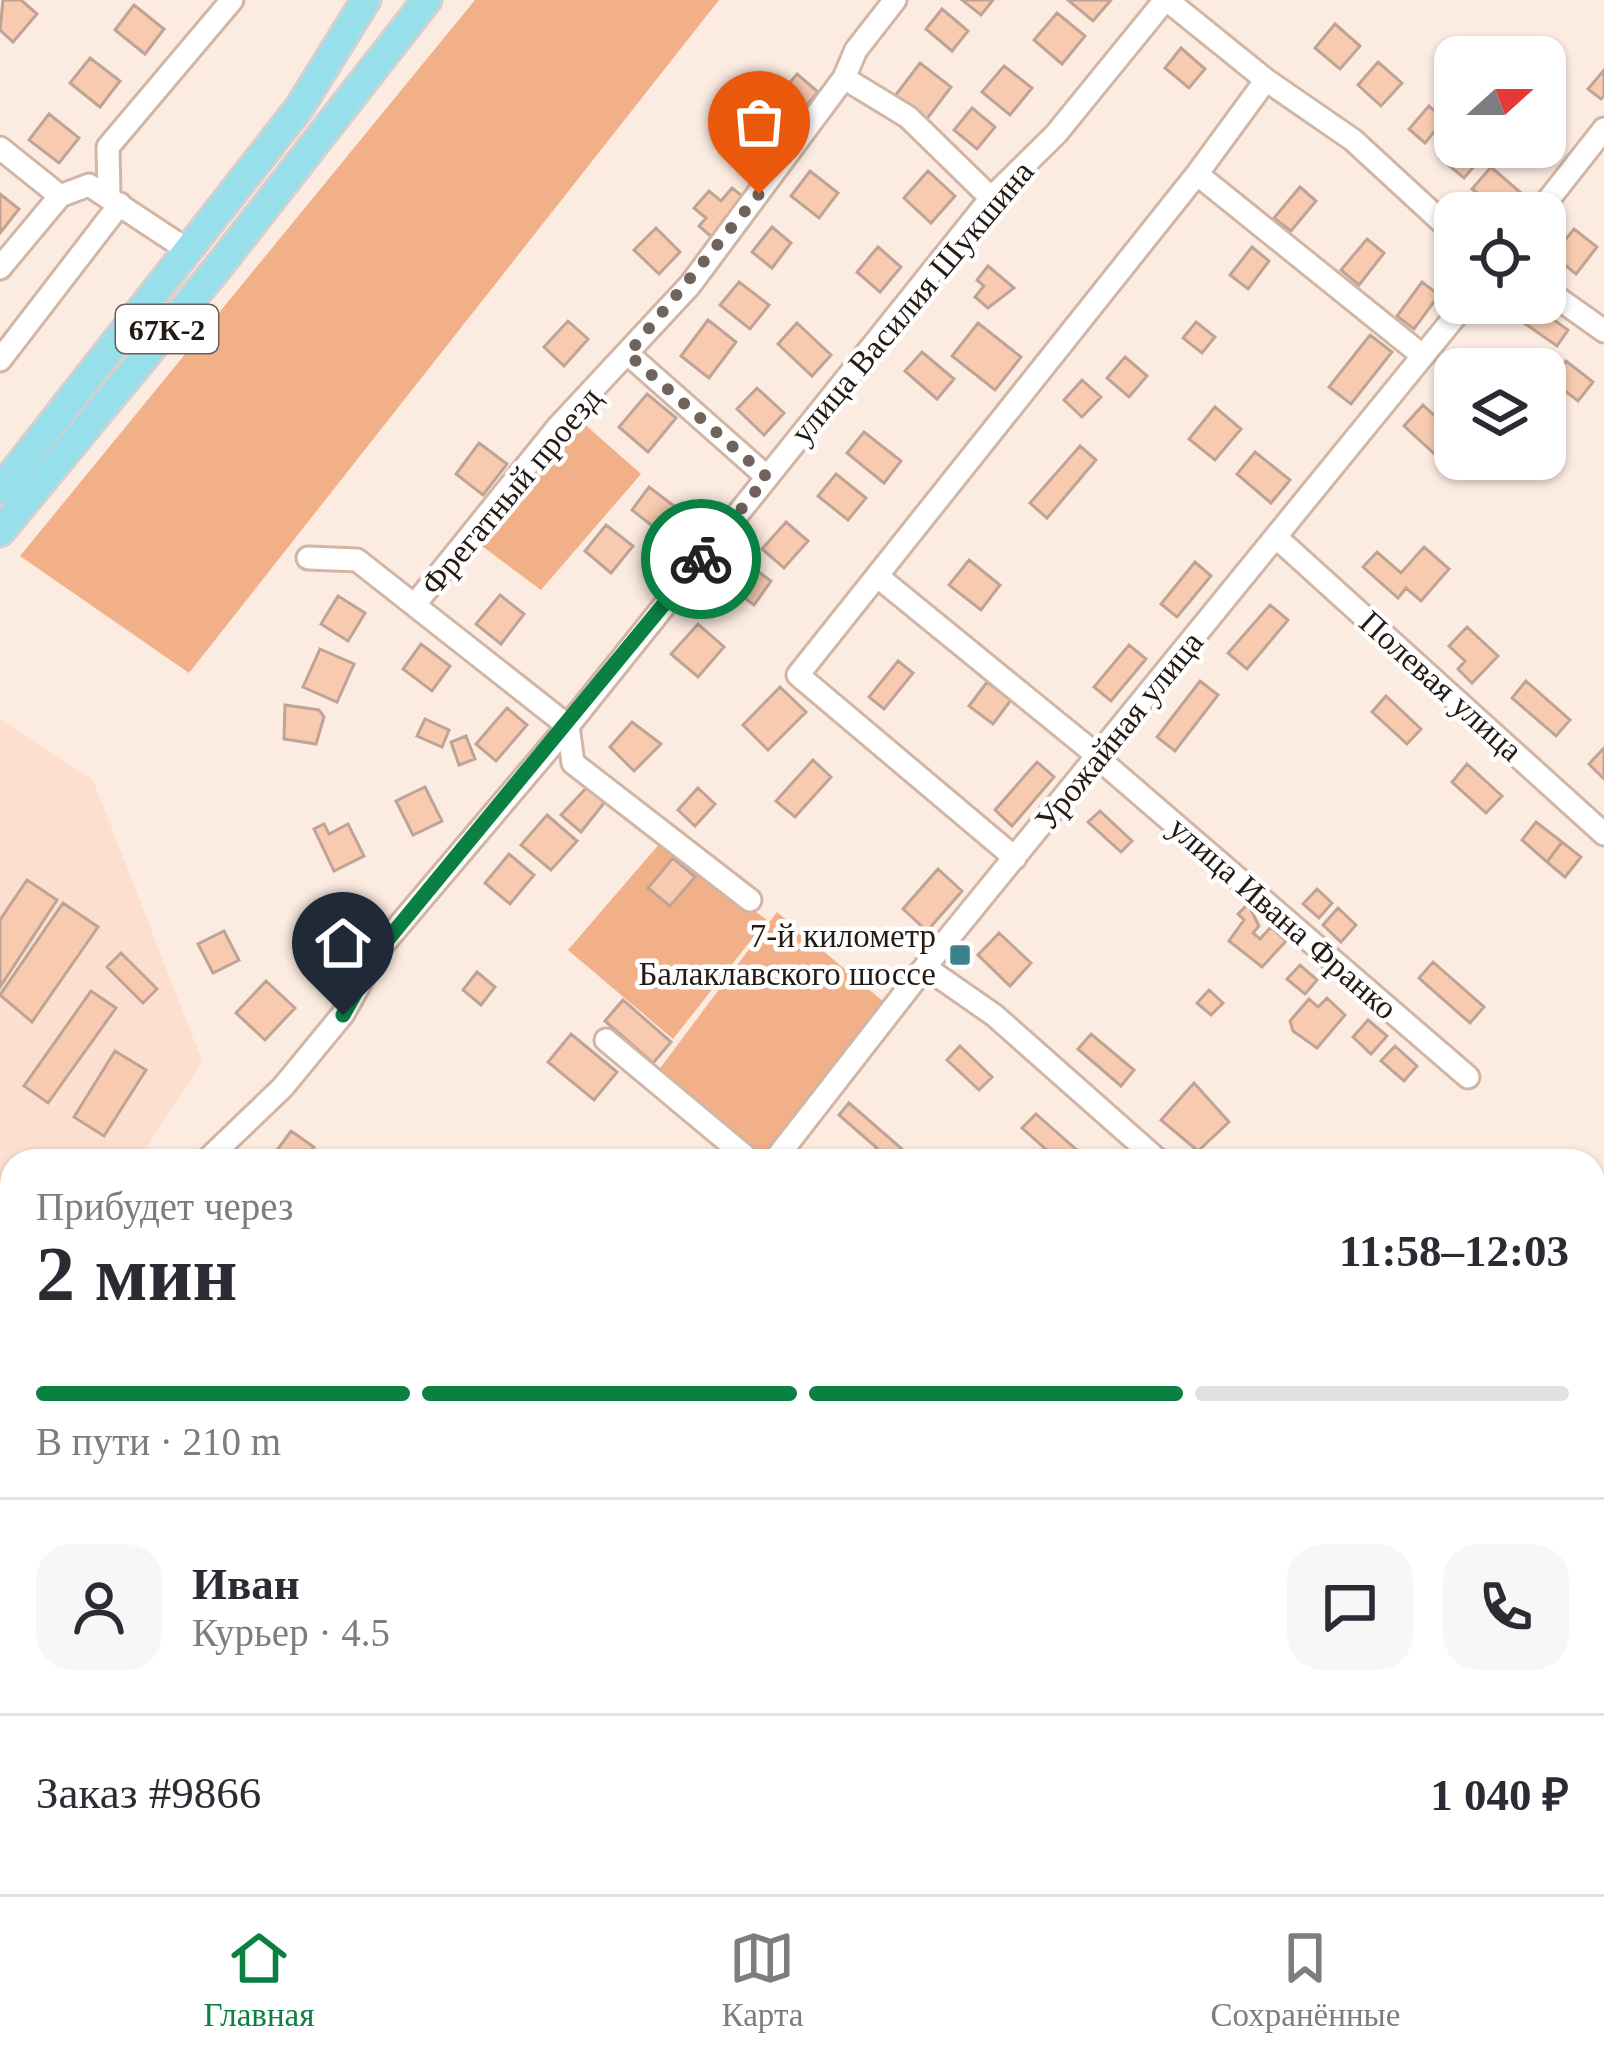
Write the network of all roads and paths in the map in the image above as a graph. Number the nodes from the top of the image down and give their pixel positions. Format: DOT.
graph roads {
  1 [pos="232,0"];
  2 [pos="366,0"];
  3 [pos="427,0"];
  4 [pos="896,0"];
  5 [pos="1166,0"];
  6 [pos="844,78"];
  7 [pos="1266,80"];
  8 [pos="1604,128"];
  9 [pos="0,148"];
  10 [pos="1197,174"];
  11 [pos="1554,192"];
  12 [pos="60,196"];
  13 [pos="991,198"];
  14 [pos="114,201"];
  15 [pos="1434,215"];
  16 [pos="189,251"];
  17 [pos="0,268"];
  18 [pos="1566,304"];
  19 [pos="1449,324"];
  20 [pos="1604,331"];
  21 [pos="628,354"];
  22 [pos="1423,356"];
  23 [pos="0,360"];
  24 [pos="767,477"];
  25 [pos="0,490"];
  26 [pos="0,532"];
  27 [pos="1277,538"];
  28 [pos="308,558"];
  29 [pos="877,576"];
  30 [pos="416,603"];
  31 [pos="568,726"];
  32 [pos="1098,758"];
  33 [pos="1604,834"];
  34 [pos="1015,858"];
  35 [pos="750,900"];
  36 [pos="926,967"];
  37 [pos="606,1040"];
  38 [pos="1468,1078"];
  39 [pos="218,1149"];
  40 [pos="737,1149"];
  41 [pos="783,1149"];
  42 [pos="1146,1149"];
  1 -- 14 [label="street"];
  2 -- 16 [label="main road, 67К-2"];
  3 -- 26 [label="main road, 67К-2"];
  4 -- 6 [label="street, Фрегатный проезд"];
  5 -- 7 [label="street"];
  5 -- 13 [label="street, улица Василия Шукшина"];
  6 -- 13 [label="street"];
  6 -- 21 [label="street, Фрегатный проезд"];
  7 -- 10 [label="street"];
  7 -- 15 [label="street"];
  8 -- 11 [label="street"];
  9 -- 12 [label="street"];
  10 -- 22 [label="street"];
  10 -- 29 [label="street"];
  12 -- 14 [label="street"];
  12 -- 17 [label="street"];
  13 -- 24 [label="street, улица Василия Шукшина"];
  14 -- 16 [label="street"];
  14 -- 23 [label="street"];
  16 -- 25 [label="main road, 67К-2"];
  18 -- 20 [label="street"];
  19 -- 22 [label="street, Урожайная улица"];
  21 -- 24 [label="street"];
  21 -- 30 [label="street, Фрегатный проезд"];
  22 -- 27 [label="street, Урожайная улица"];
  24 -- 31 [label="street, улица Василия Шукшина"];
  27 -- 32 [label="street, Урожайная улица"];
  27 -- 33 [label="street, Полевая улица"];
  28 -- 30 [label="street"];
  29 -- 32 [label="street, улица Ивана Франко"];
  29 -- 34 [label="street"];
  30 -- 31 [label="street"];
  31 -- 35 [label="street"];
  31 -- 39 [label="street, улица Василия Шукшина"];
  32 -- 34 [label="street, Урожайная улица"];
  32 -- 38 [label="street, улица Ивана Франко"];
  34 -- 36 [label="street, Урожайная улица"];
  36 -- 41 [label="street, Урожайная улица"];
  36 -- 42 [label="street"];
  37 -- 40 [label="street"];
}
